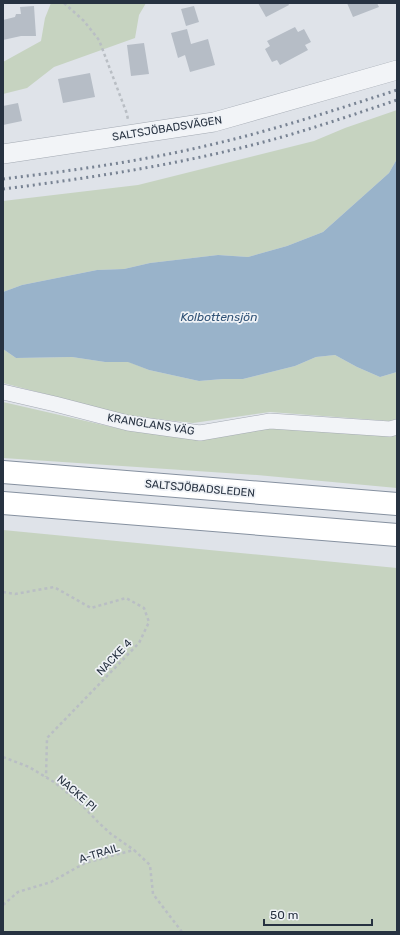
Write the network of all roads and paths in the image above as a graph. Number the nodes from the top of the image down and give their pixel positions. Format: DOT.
graph roads {
  1 [pos="64,3"];
  2 [pos="397,70"];
  3 [pos="129,134"];
  4 [pos="3,154"];
  5 [pos="3,392"];
  6 [pos="397,427"];
  7 [pos="3,472"];
  8 [pos="3,503"];
  9 [pos="397,504"];
  10 [pos="397,535"];
  11 [pos="3,592"];
  12 [pos="3,757"];
  13 [pos="46,777"];
  14 [pos="134,850"];
  15 [pos="3,905"];
  16 [pos="182,932"];
  1 -- 3 [label="path"];
  2 -- 3 [label="street, SALTSJÖBADSVÄGEN"];
  3 -- 4 [label="street, SALTSJÖBADSVÄGEN"];
  5 -- 6 [label="street, KRANGLANS VÄG"];
  7 -- 9 [label="highway, SALTSJÖBADSLEDEN"];
  8 -- 10 [label="highway"];
  11 -- 13 [label="path, NACKE 4"];
  12 -- 13 [label="path, NACKE PI"];
  13 -- 14 [label="path, NACKE PI"];
  14 -- 15 [label="path, A-TRAIL"];
  14 -- 16 [label="path, A-TRAIL"];
}
